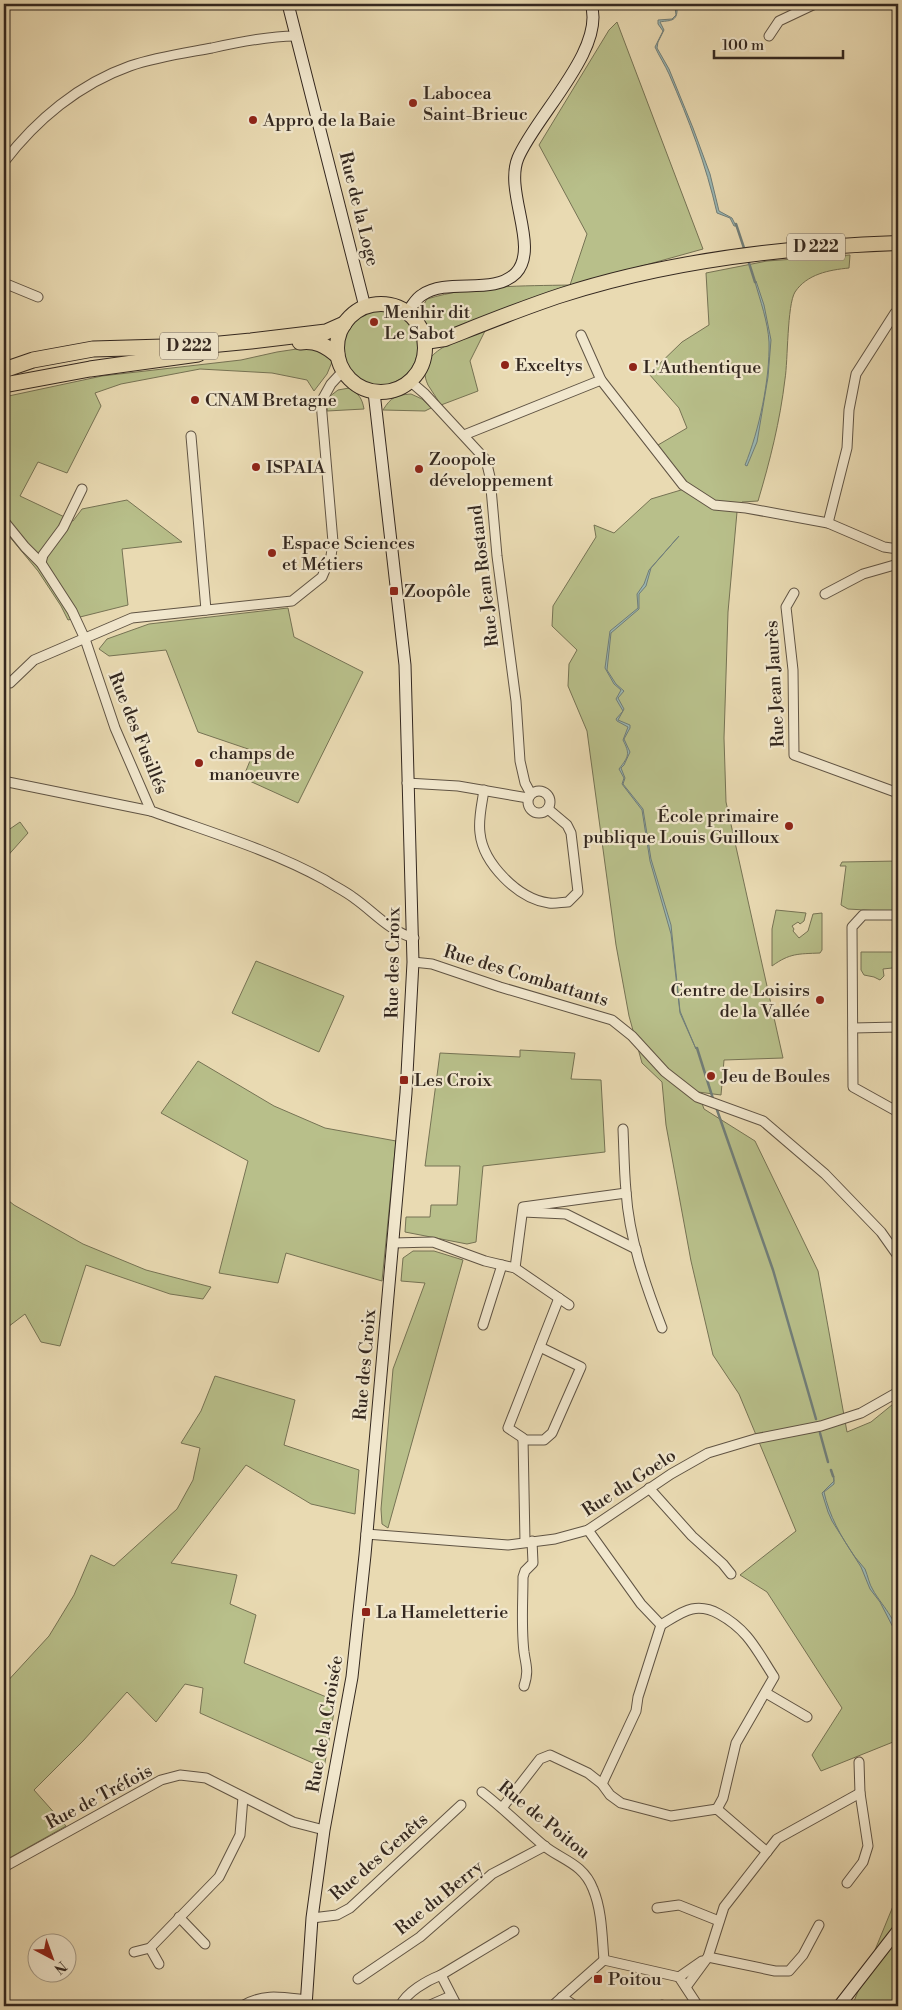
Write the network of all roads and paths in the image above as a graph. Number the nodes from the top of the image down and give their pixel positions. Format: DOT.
graph roads {
  1 [pos="288,4"];
  2 [pos="591,4"];
  3 [pos="815,4"];
  4 [pos="895,4"];
  5 [pos="898,11"];
  6 [pos="295,36"];
  7 [pos="769,36"];
  8 [pos="4,162"];
  9 [pos="898,243"];
  10 [pos="4,283"];
  11 [pos="38,297"];
  12 [pos="365,307"];
  13 [pos="408,312"];
  14 [pos="898,315"];
  15 [pos="344,324"];
  16 [pos="581,335"];
  17 [pos="425,342"];
  18 [pos="337,355"];
  19 [pos="4,370"];
  20 [pos="343,371"];
  21 [pos="601,380"];
  22 [pos="410,382"];
  23 [pos="4,385"];
  24 [pos="374,392"];
  25 [pos="464,435"];
  26 [pos="191,436"];
  27 [pos="82,489"];
  28 [pos="4,521"];
  29 [pos="828,523"];
  30 [pos="898,549"];
  31 [pos="41,563"];
  32 [pos="898,564"];
  33 [pos="794,593"];
  34 [pos="826,594"];
  35 [pos="206,610"];
  36 [pos="85,639"];
  37 [pos="10,683"];
  38 [pos="8,782"];
  39 [pos="407,783"];
  40 [pos="484,790"];
  41 [pos="898,793"];
  42 [pos="530,796"];
  43 [pos="548,809"];
  44 [pos="152,810"];
  45 [pos="898,915"];
  46 [pos="414,938"];
  47 [pos="413,962"];
  48 [pos="898,1027"];
  49 [pos="853,1028"];
  50 [pos="898,1112"];
  51 [pos="623,1130"];
  52 [pos="626,1193"];
  53 [pos="566,1201"];
  54 [pos="523,1209"];
  55 [pos="566,1214"];
  56 [pos="393,1243"];
  57 [pos="636,1249"];
  58 [pos="898,1256"];
  59 [pos="502,1265"];
  60 [pos="515,1268"];
  61 [pos="559,1298"];
  62 [pos="569,1305"];
  63 [pos="483,1325"];
  64 [pos="662,1328"];
  65 [pos="540,1347"];
  66 [pos="898,1392"];
  67 [pos="523,1440"];
  68 [pos="649,1488"];
  69 [pos="588,1530"];
  70 [pos="366,1534"];
  71 [pos="528,1541"];
  72 [pos="731,1574"];
  73 [pos="661,1625"];
  74 [pos="524,1686"];
  75 [pos="766,1693"];
  76 [pos="807,1717"];
  77 [pos="859,1762"];
  78 [pos="602,1784"];
  79 [pos="482,1792"];
  80 [pos="860,1793"];
  81 [pos="243,1797"];
  82 [pos="461,1805"];
  83 [pos="502,1808"];
  84 [pos="718,1809"];
  85 [pos="324,1830"];
  86 [pos="544,1846"];
  87 [pos="767,1852"];
  88 [pos="4,1867"];
  89 [pos="847,1883"];
  90 [pos="657,1908"];
  91 [pos="179,1918"];
  92 [pos="312,1918"];
  93 [pos="719,1922"];
  94 [pos="819,1925"];
  95 [pos="898,1930"];
  96 [pos="514,1932"];
  97 [pos="205,1944"];
  98 [pos="150,1948"];
  99 [pos="134,1952"];
  100 [pos="708,1957"];
  101 [pos="604,1960"];
  102 [pos="159,1964"];
  103 [pos="440,1975"];
  104 [pos="679,1977"];
  105 [pos="358,1979"];
  106 [pos="686,1987"];
  107 [pos="451,1996"];
  108 [pos="562,1997"];
  109 [pos="4,1999"];
  110 [pos="306,2003"];
  111 [pos="5,2006"];
  112 [pos="242,2006"];
  113 [pos="400,2006"];
  114 [pos="428,2006"];
  115 [pos="457,2006"];
  116 [pos="552,2006"];
  117 [pos="575,2006"];
  118 [pos="698,2006"];
  119 [pos="839,2006"];
  1 -- 6 [label="main road, Rue de la Loge"];
  2 -- 13 [label="main road"];
  3 -- 7 [label="street"];
  4 -- 5 [label="street"];
  6 -- 8 [label="street"];
  6 -- 12 [label="main road, Rue de la Loge"];
  9 -- 17 [label="main road, D 222"];
  10 -- 11 [label="street"];
  12 -- 13 [label="main road"];
  12 -- 15 [label="main road"];
  13 -- 17 [label="main road"];
  14 -- 29 [label="street"];
  15 -- 18 [label="main road"];
  15 -- 19 [label="highway, D 222"];
  16 -- 21 [label="street"];
  17 -- 22 [label="main road"];
  18 -- 20 [label="main road"];
  18 -- 23 [label="highway, D 222"];
  20 -- 24 [label="main road"];
  20 -- 35 [label="street"];
  21 -- 25 [label="street"];
  21 -- 29 [label="street"];
  22 -- 24 [label="main road"];
  22 -- 25 [label="street, Rue Jean Rostand"];
  24 -- 39 [label="main road, Rue des Croix"];
  25 -- 42 [label="street, Rue Jean Rostand"];
  26 -- 35 [label="street"];
  27 -- 31 [label="street"];
  28 -- 31 [label="street, Rue des Fusillés"];
  29 -- 30 [label="street"];
  31 -- 36 [label="street, Rue des Fusillés"];
  32 -- 34 [label="street"];
  33 -- 41 [label="street, Rue Jean Jaurès"];
  35 -- 36 [label="street"];
  36 -- 37 [label="street"];
  36 -- 44 [label="street, Rue des Fusillés"];
  38 -- 44 [label="street"];
  39 -- 40 [label="street"];
  39 -- 46 [label="main road, Rue des Croix"];
  40 -- 42 [label="street"];
  40 -- 43 [label="street"];
  42 -- 43 [label="street"];
  42 -- 43 [label="street"];
  44 -- 46 [label="street, Rue des Fusillés"];
  45 -- 49 [label="street"];
  46 -- 47 [label="main road, Rue des Croix"];
  47 -- 56 [label="main road, Rue des Croix"];
  47 -- 58 [label="street, Rue des Combattants"];
  48 -- 49 [label="street"];
  49 -- 50 [label="street"];
  51 -- 52 [label="street"];
  52 -- 53 [label="street"];
  52 -- 57 [label="street"];
  53 -- 54 [label="street"];
  53 -- 55 [label="street"];
  54 -- 55 [label="street"];
  54 -- 60 [label="street"];
  55 -- 57 [label="street"];
  56 -- 59 [label="street"];
  56 -- 70 [label="main road, Rue des Croix"];
  57 -- 64 [label="street"];
  59 -- 60 [label="street"];
  59 -- 63 [label="street"];
  60 -- 61 [label="street"];
  61 -- 62 [label="street"];
  61 -- 65 [label="street"];
  65 -- 67 [label="street"];
  65 -- 67 [label="street"];
  66 -- 68 [label="street, Rue du Goelo"];
  67 -- 71 [label="street"];
  68 -- 69 [label="street, Rue du Goelo"];
  68 -- 72 [label="street"];
  69 -- 71 [label="street, Rue du Goelo"];
  69 -- 73 [label="street"];
  70 -- 71 [label="street, Rue du Goelo"];
  70 -- 85 [label="main road, Rue de la Croisée"];
  71 -- 74 [label="street"];
  73 -- 75 [label="street"];
  73 -- 78 [label="street"];
  75 -- 76 [label="street"];
  75 -- 84 [label="street"];
  77 -- 80 [label="street"];
  78 -- 83 [label="street"];
  78 -- 84 [label="street"];
  79 -- 83 [label="street, Rue de Poitou"];
  80 -- 87 [label="street"];
  80 -- 89 [label="street"];
  81 -- 85 [label="street, Rue de Tréfois"];
  81 -- 88 [label="street, Rue de Tréfois"];
  81 -- 91 [label="street"];
  82 -- 92 [label="street, Rue des Genêts"];
  83 -- 86 [label="street, Rue de Poitou"];
  84 -- 87 [label="street"];
  85 -- 92 [label="main road, Rue de la Croisée"];
  86 -- 101 [label="street, Rue de Poitou"];
  86 -- 105 [label="street, Rue du Berry"];
  87 -- 93 [label="street"];
  90 -- 93 [label="street"];
  91 -- 97 [label="street"];
  91 -- 98 [label="street"];
  92 -- 110 [label="main road, Rue de la Croisée"];
  93 -- 100 [label="street"];
  94 -- 100 [label="street"];
  95 -- 119 [label="main road"];
  96 -- 103 [label="street"];
  98 -- 99 [label="street"];
  98 -- 102 [label="street"];
  100 -- 104 [label="street"];
  100 -- 106 [label="street"];
  101 -- 104 [label="street"];
  101 -- 108 [label="street"];
  103 -- 107 [label="street"];
  103 -- 113 [label="street"];
  104 -- 106 [label="street"];
  106 -- 118 [label="street"];
  107 -- 114 [label="street"];
  107 -- 115 [label="street"];
  108 -- 116 [label="street"];
  108 -- 117 [label="street"];
  109 -- 111 [label="street"];
  110 -- 112 [label="street"];
}
